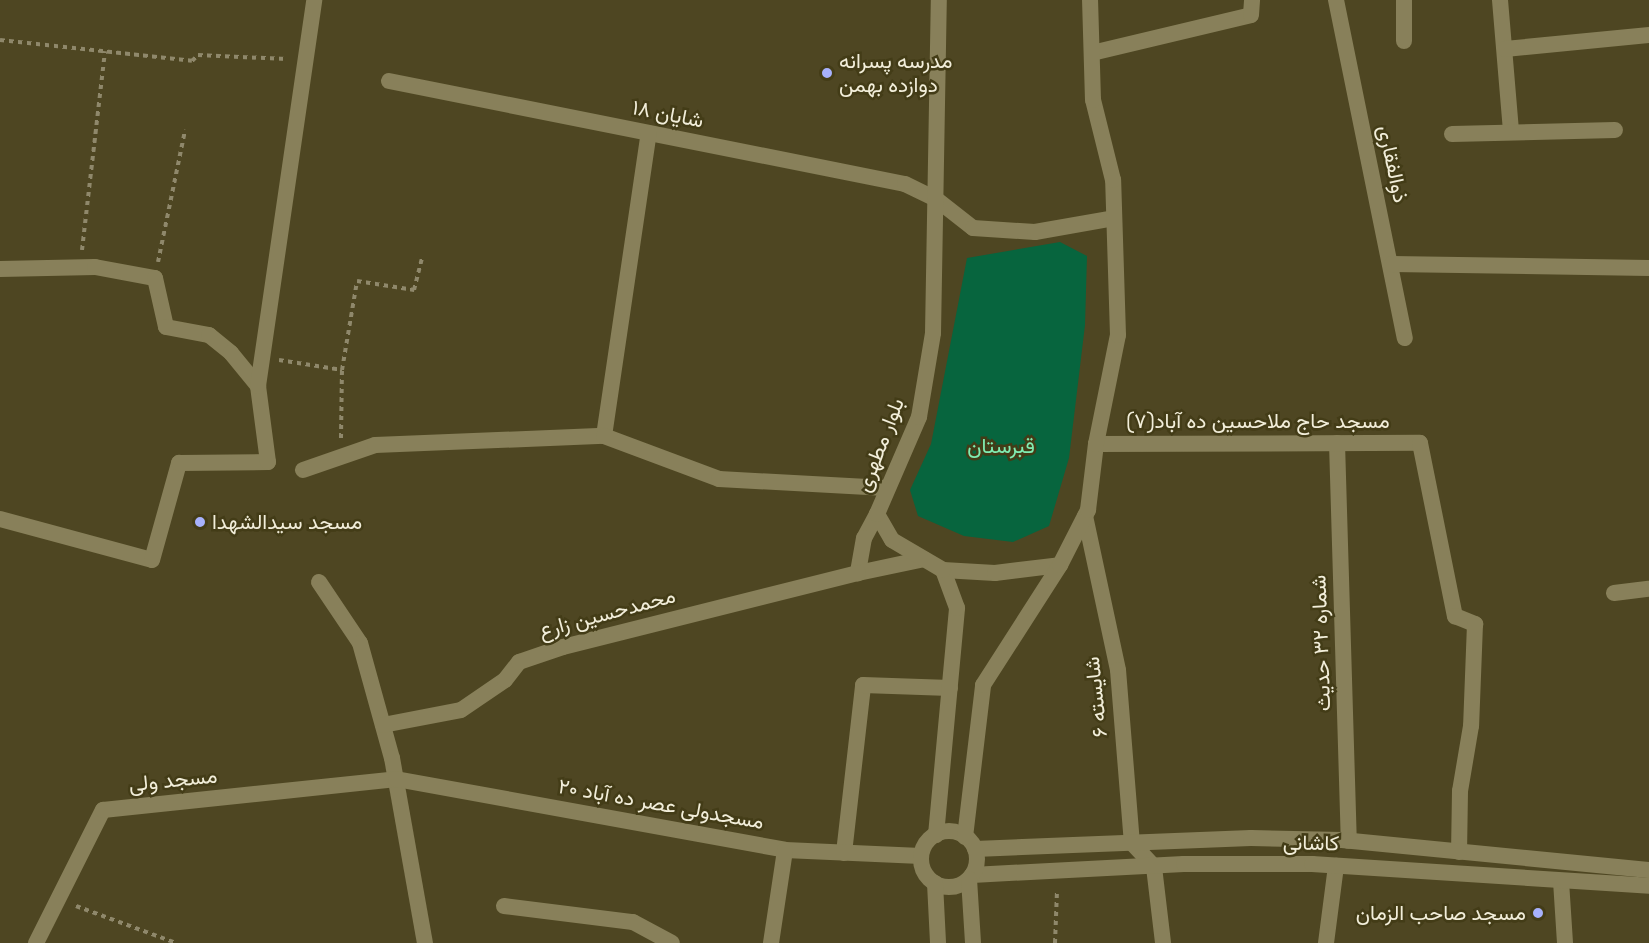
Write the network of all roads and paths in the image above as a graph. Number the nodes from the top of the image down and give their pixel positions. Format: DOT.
graph roads {
  1 [pos="314,0"];
  2 [pos="939,0"];
  3 [pos="1090,0"];
  4 [pos="1336,0"];
  5 [pos="1404,0"];
  6 [pos="1500,0"];
  7 [pos="1252,7"];
  8 [pos="1649,35"];
  9 [pos="0,40"];
  10 [pos="1404,41"];
  11 [pos="1505,49"];
  12 [pos="105,51"];
  13 [pos="1092,52"];
  14 [pos="304,60"];
  15 [pos="389,81"];
  16 [pos="185,130"];
  17 [pos="1615,130"];
  18 [pos="1511,132"];
  19 [pos="649,133"];
  20 [pos="1452,134"];
  21 [pos="936,199"];
  22 [pos="1114,218"];
  23 [pos="422,259"];
  24 [pos="1392,264"];
  25 [pos="80,267"];
  26 [pos="1649,268"];
  27 [pos="0,269"];
  28 [pos="155,278"];
  29 [pos="1405,338"];
  30 [pos="263,358"];
  31 [pos="342,370"];
  32 [pos="258,386"];
  33 [pos="604,436"];
  34 [pos="1337,443"];
  35 [pos="1096,444"];
  36 [pos="340,457"];
  37 [pos="303,470"];
  38 [pos="886,488"];
  39 [pos="877,514"];
  40 [pos="1085,516"];
  41 [pos="0,519"];
  42 [pos="924,559"];
  43 [pos="1060,565"];
  44 [pos="943,570"];
  45 [pos="858,573"];
  46 [pos="319,582"];
  47 [pos="1649,589"];
  48 [pos="1614,593"];
  49 [pos="950,688"];
  50 [pos="383,725"];
  51 [pos="396,779"];
  52 [pos="936,835"];
  53 [pos="1349,841"];
  54 [pos="970,843"];
  55 [pos="1132,843"];
  56 [pos="785,850"];
  57 [pos="1459,852"];
  58 [pos="844,853"];
  59 [pos="921,856"];
  60 [pos="1336,866"];
  61 [pos="1154,867"];
  62 [pos="1649,870"];
  63 [pos="1058,871"];
  64 [pos="970,877"];
  65 [pos="1561,881"];
  66 [pos="935,883"];
  67 [pos="1649,886"];
  68 [pos="58,900"];
  69 [pos="504,906"];
  70 [pos="36,943"];
  71 [pos="176,943"];
  72 [pos="425,943"];
  73 [pos="672,943"];
  74 [pos="771,943"];
  75 [pos="938,943"];
  76 [pos="973,943"];
  77 [pos="1055,943"];
  78 [pos="1163,943"];
  79 [pos="1326,943"];
  80 [pos="1565,943"];
  1 -- 14 [label="street"];
  2 -- 21 [label="street, بلوار مطهری"];
  3 -- 13 [label="street"];
  4 -- 24 [label="street, ذوالفقاری"];
  5 -- 10 [label="street"];
  6 -- 11 [label="street"];
  7 -- 13 [label="street"];
  8 -- 11 [label="street"];
  9 -- 12 [label="path"];
  11 -- 18 [label="street"];
  12 -- 14 [label="path"];
  12 -- 25 [label="path"];
  13 -- 22 [label="street"];
  14 -- 30 [label="street"];
  15 -- 19 [label="street, شایان ۱۸"];
  16 -- 28 [label="path"];
  17 -- 18 [label="street"];
  18 -- 20 [label="street"];
  19 -- 21 [label="street, شایان ۱۸"];
  19 -- 33 [label="street"];
  21 -- 22 [label="street, شایان ۱۸"];
  21 -- 38 [label="street, بلوار مطهری"];
  22 -- 35 [label="street"];
  23 -- 31 [label="path"];
  24 -- 26 [label="street"];
  24 -- 29 [label="street, ذوالفقاری"];
  25 -- 27 [label="street"];
  25 -- 28 [label="street"];
  28 -- 32 [label="street"];
  30 -- 31 [label="path"];
  30 -- 32 [label="street"];
  31 -- 36 [label="path"];
  32 -- 41 [label="street"];
  33 -- 36 [label="street"];
  33 -- 38 [label="street"];
  34 -- 35 [label="street, مسجد حاج ملاحسین ده آباد(۷)"];
  34 -- 53 [label="street, شماره ۳۲ حدیث"];
  34 -- 57 [label="street, مسجد حاج ملاحسین ده آباد(۷)"];
  35 -- 40 [label="street"];
  36 -- 37 [label="street"];
  38 -- 39 [label="street, بلوار مطهری"];
  39 -- 42 [label="street, بلوار مطهری"];
  39 -- 45 [label="street"];
  40 -- 43 [label="street"];
  40 -- 55 [label="street, شایسته ۶"];
  42 -- 44 [label="street, بلوار مطهری"];
  42 -- 45 [label="street, محمدحسین زارع"];
  43 -- 44 [label="street"];
  43 -- 54 [label="street"];
  44 -- 49 [label="street"];
  45 -- 50 [label="street, محمدحسین زارع"];
  46 -- 50 [label="street"];
  47 -- 48 [label="street"];
  49 -- 52 [label="street"];
  49 -- 58 [label="street"];
  50 -- 51 [label="street"];
  51 -- 56 [label="street, مسجدولی عصر ده آباد ۲۰"];
  51 -- 68 [label="street, مسجد ولی"];
  51 -- 72 [label="street"];
  52 -- 54 [label="street"];
  52 -- 59 [label="street"];
  53 -- 55 [label="street, کاشانی"];
  53 -- 57 [label="street, کاشانی"];
  54 -- 55 [label="street, کاشانی"];
  54 -- 64 [label="street"];
  55 -- 61 [label="street"];
  56 -- 58 [label="street, مسجدولی عصر ده آباد ۲۰"];
  56 -- 74 [label="street"];
  57 -- 62 [label="street, کاشانی"];
  58 -- 59 [label="street, مسجدولی عصر ده آباد ۲۰"];
  59 -- 66 [label="street"];
  60 -- 61 [label="street, کاشانی"];
  60 -- 65 [label="street, کاشانی"];
  60 -- 79 [label="street"];
  61 -- 63 [label="street, کاشانی"];
  61 -- 78 [label="street"];
  63 -- 64 [label="street, کاشانی"];
  63 -- 77 [label="path"];
  64 -- 66 [label="street"];
  64 -- 76 [label="street"];
  65 -- 67 [label="street, کاشانی"];
  65 -- 80 [label="street"];
  66 -- 75 [label="street"];
  68 -- 70 [label="street, مسجد ولی"];
  68 -- 71 [label="path"];
  69 -- 73 [label="street"];
}
